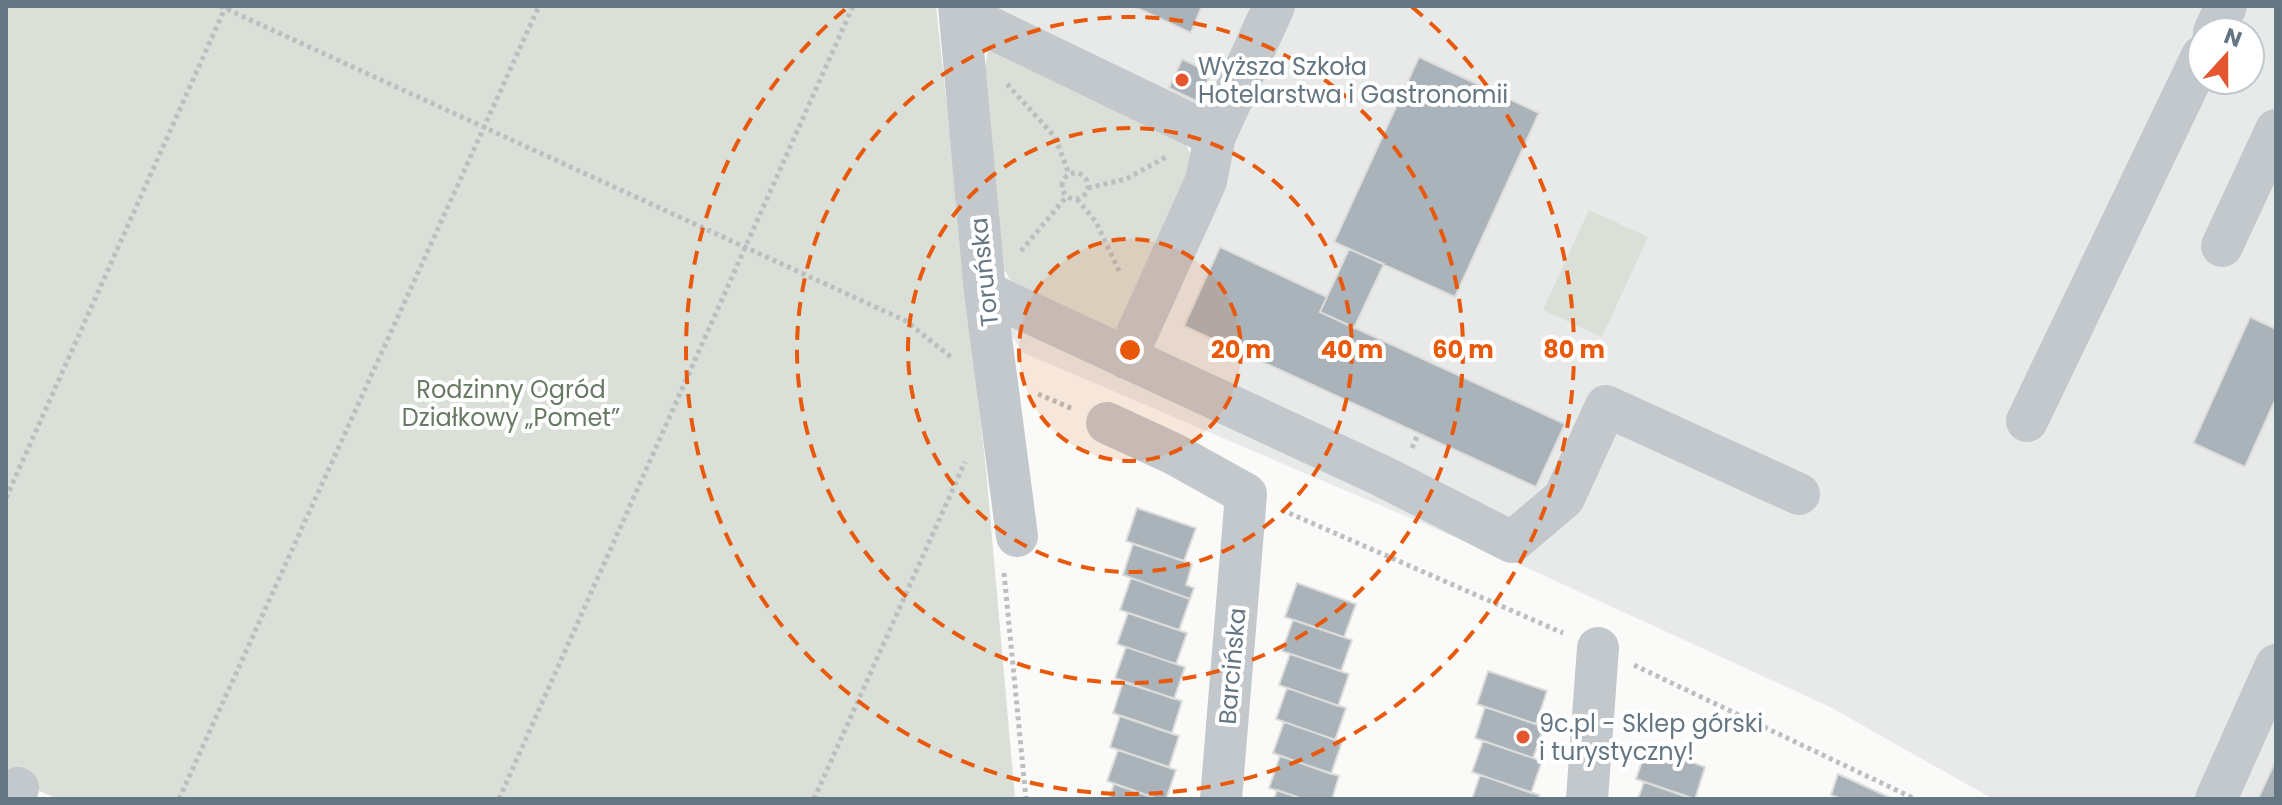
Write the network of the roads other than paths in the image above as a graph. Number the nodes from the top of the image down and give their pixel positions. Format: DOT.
graph roads {
  1 [pos="1274,6"];
  2 [pos="960,9"];
  3 [pos="2186,89"];
  4 [pos="2276,130"];
  5 [pos="1215,136"];
  6 [pos="2222,246"];
  7 [pos="985,292"];
  8 [pos="1126,358"];
  9 [pos="2027,421"];
  10 [pos="1107,423"];
  11 [pos="1799,494"];
  12 [pos="1010,549"];
  13 [pos="1598,648"];
  14 [pos="2276,665"];
  15 [pos="1221,799"];
  16 [pos="1587,799"];
  17 [pos="2216,799"];
  1 -- 5 [label="street"];
  2 -- 5 [label="street"];
  2 -- 7 [label="street, Toruńska"];
  3 -- 9 [label="street"];
  4 -- 6 [label="street"];
  5 -- 8 [label="street"];
  7 -- 8 [label="street"];
  7 -- 12 [label="street, Toruńska"];
  8 -- 11 [label="street"];
  10 -- 15 [label="street, Barcińska"];
  13 -- 16 [label="street"];
  14 -- 17 [label="street"];
}
